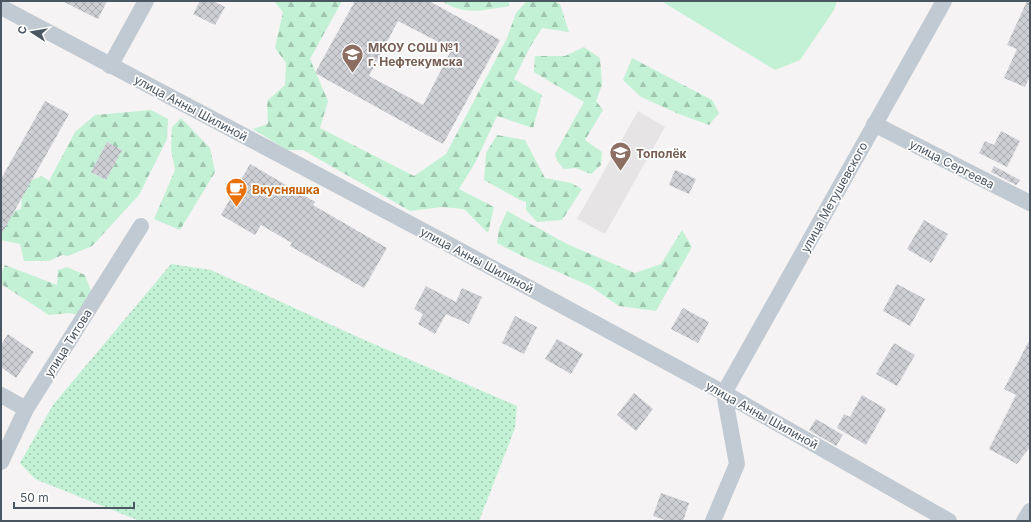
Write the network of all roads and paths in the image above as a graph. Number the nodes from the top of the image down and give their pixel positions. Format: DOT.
graph roads {
  1 [pos="146,1"];
  2 [pos="944,1"];
  3 [pos="1,7"];
  4 [pos="110,66"];
  5 [pos="874,124"];
  6 [pos="1030,203"];
  7 [pos="142,226"];
  8 [pos="724,393"];
  9 [pos="1,394"];
  10 [pos="26,409"];
  11 [pos="1,462"];
  12 [pos="1030,511"];
  13 [pos="713,521"];
  14 [pos="949,521"];
  15 [pos="1024,521"];
  1 -- 4 [label="street"];
  2 -- 5 [label="street, улица Метушевского"];
  3 -- 4 [label="street, улица Анны Шилиной"];
  4 -- 8 [label="street, улица Анны Шилиной"];
  5 -- 6 [label="street, улица Сергеева"];
  5 -- 8 [label="street, улица Метушевского"];
  7 -- 10 [label="street, улица Титова"];
  8 -- 13 [label="street"];
  8 -- 14 [label="street, улица Анны Шилиной"];
  9 -- 10 [label="street"];
  10 -- 11 [label="street, улица Титова"];
  12 -- 15 [label="street"];
}
